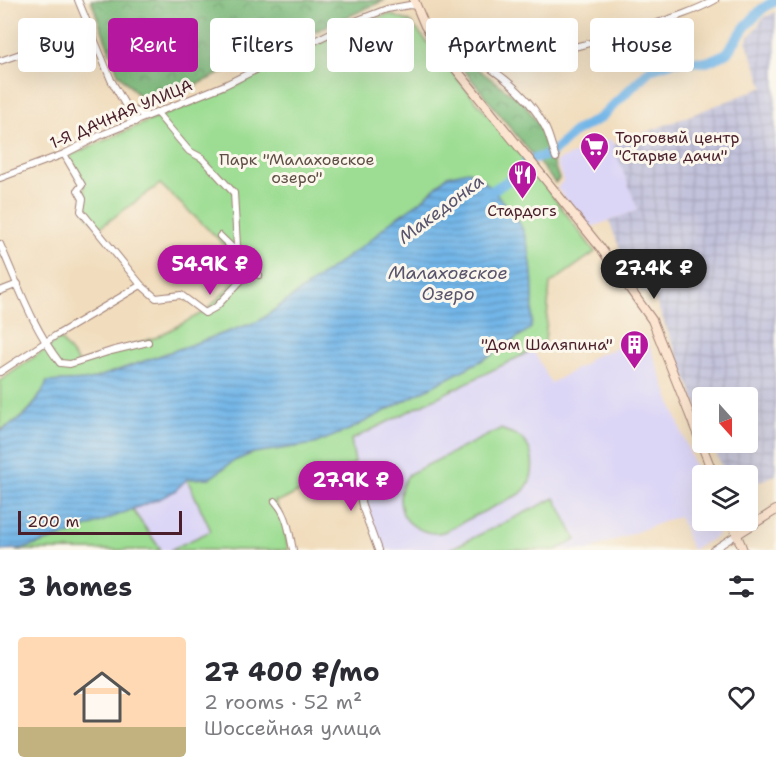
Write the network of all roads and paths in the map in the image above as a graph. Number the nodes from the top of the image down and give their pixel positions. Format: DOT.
graph roads {
  1 [pos="78,0"];
  2 [pos="715,0"];
  3 [pos="415,3"];
  4 [pos="85,18"];
  5 [pos="425,26"];
  6 [pos="578,45"];
  7 [pos="96,46"];
  8 [pos="18,55"];
  9 [pos="0,61"];
  10 [pos="497,72"];
  11 [pos="126,107"];
  12 [pos="156,112"];
  13 [pos="147,116"];
  14 [pos="135,122"];
  15 [pos="64,154"];
  16 [pos="556,158"];
  17 [pos="0,177"];
  18 [pos="220,236"];
  19 [pos="0,244"];
  20 [pos="259,275"];
  21 [pos="18,284"];
  22 [pos="141,285"];
  23 [pos="0,291"];
  24 [pos="147,342"];
  25 [pos="45,343"];
  26 [pos="0,372"];
  27 [pos="710,465"];
  28 [pos="354,466"];
  29 [pos="275,501"];
  30 [pos="776,510"];
  31 [pos="735,531"];
  32 [pos="736,535"];
  33 [pos="293,550"];
  34 [pos="378,550"];
  35 [pos="713,550"];
  36 [pos="743,550"];
  1 -- 4 [label="street"];
  2 -- 6 [label="street"];
  3 -- 5 [label="main road"];
  3 -- 12 [label="street, 1-Я ДАЧНАЯ УЛИЦА"];
  5 -- 27 [label="main road"];
  7 -- 11 [label="street"];
  8 -- 9 [label="street"];
  10 -- 16 [label="street"];
  11 -- 13 [label="street"];
  11 -- 14 [label="street"];
  12 -- 13 [label="street, 1-Я ДАЧНАЯ УЛИЦА"];
  12 -- 20 [label="street"];
  13 -- 14 [label="street, 1-Я ДАЧНАЯ УЛИЦА"];
  14 -- 15 [label="street, 1-Я ДАЧНАЯ УЛИЦА"];
  15 -- 17 [label="street, 1-Я ДАЧНАЯ УЛИЦА"];
  15 -- 22 [label="street"];
  18 -- 22 [label="street"];
  19 -- 21 [label="street"];
  21 -- 23 [label="street"];
  21 -- 25 [label="street"];
  22 -- 25 [label="street"];
  24 -- 25 [label="street"];
  25 -- 26 [label="street"];
  28 -- 34 [label="street"];
  29 -- 33 [label="street"];
  30 -- 32 [label="main road"];
  31 -- 32 [label="main road"];
  32 -- 35 [label="street"];
  32 -- 36 [label="main road"];
}
